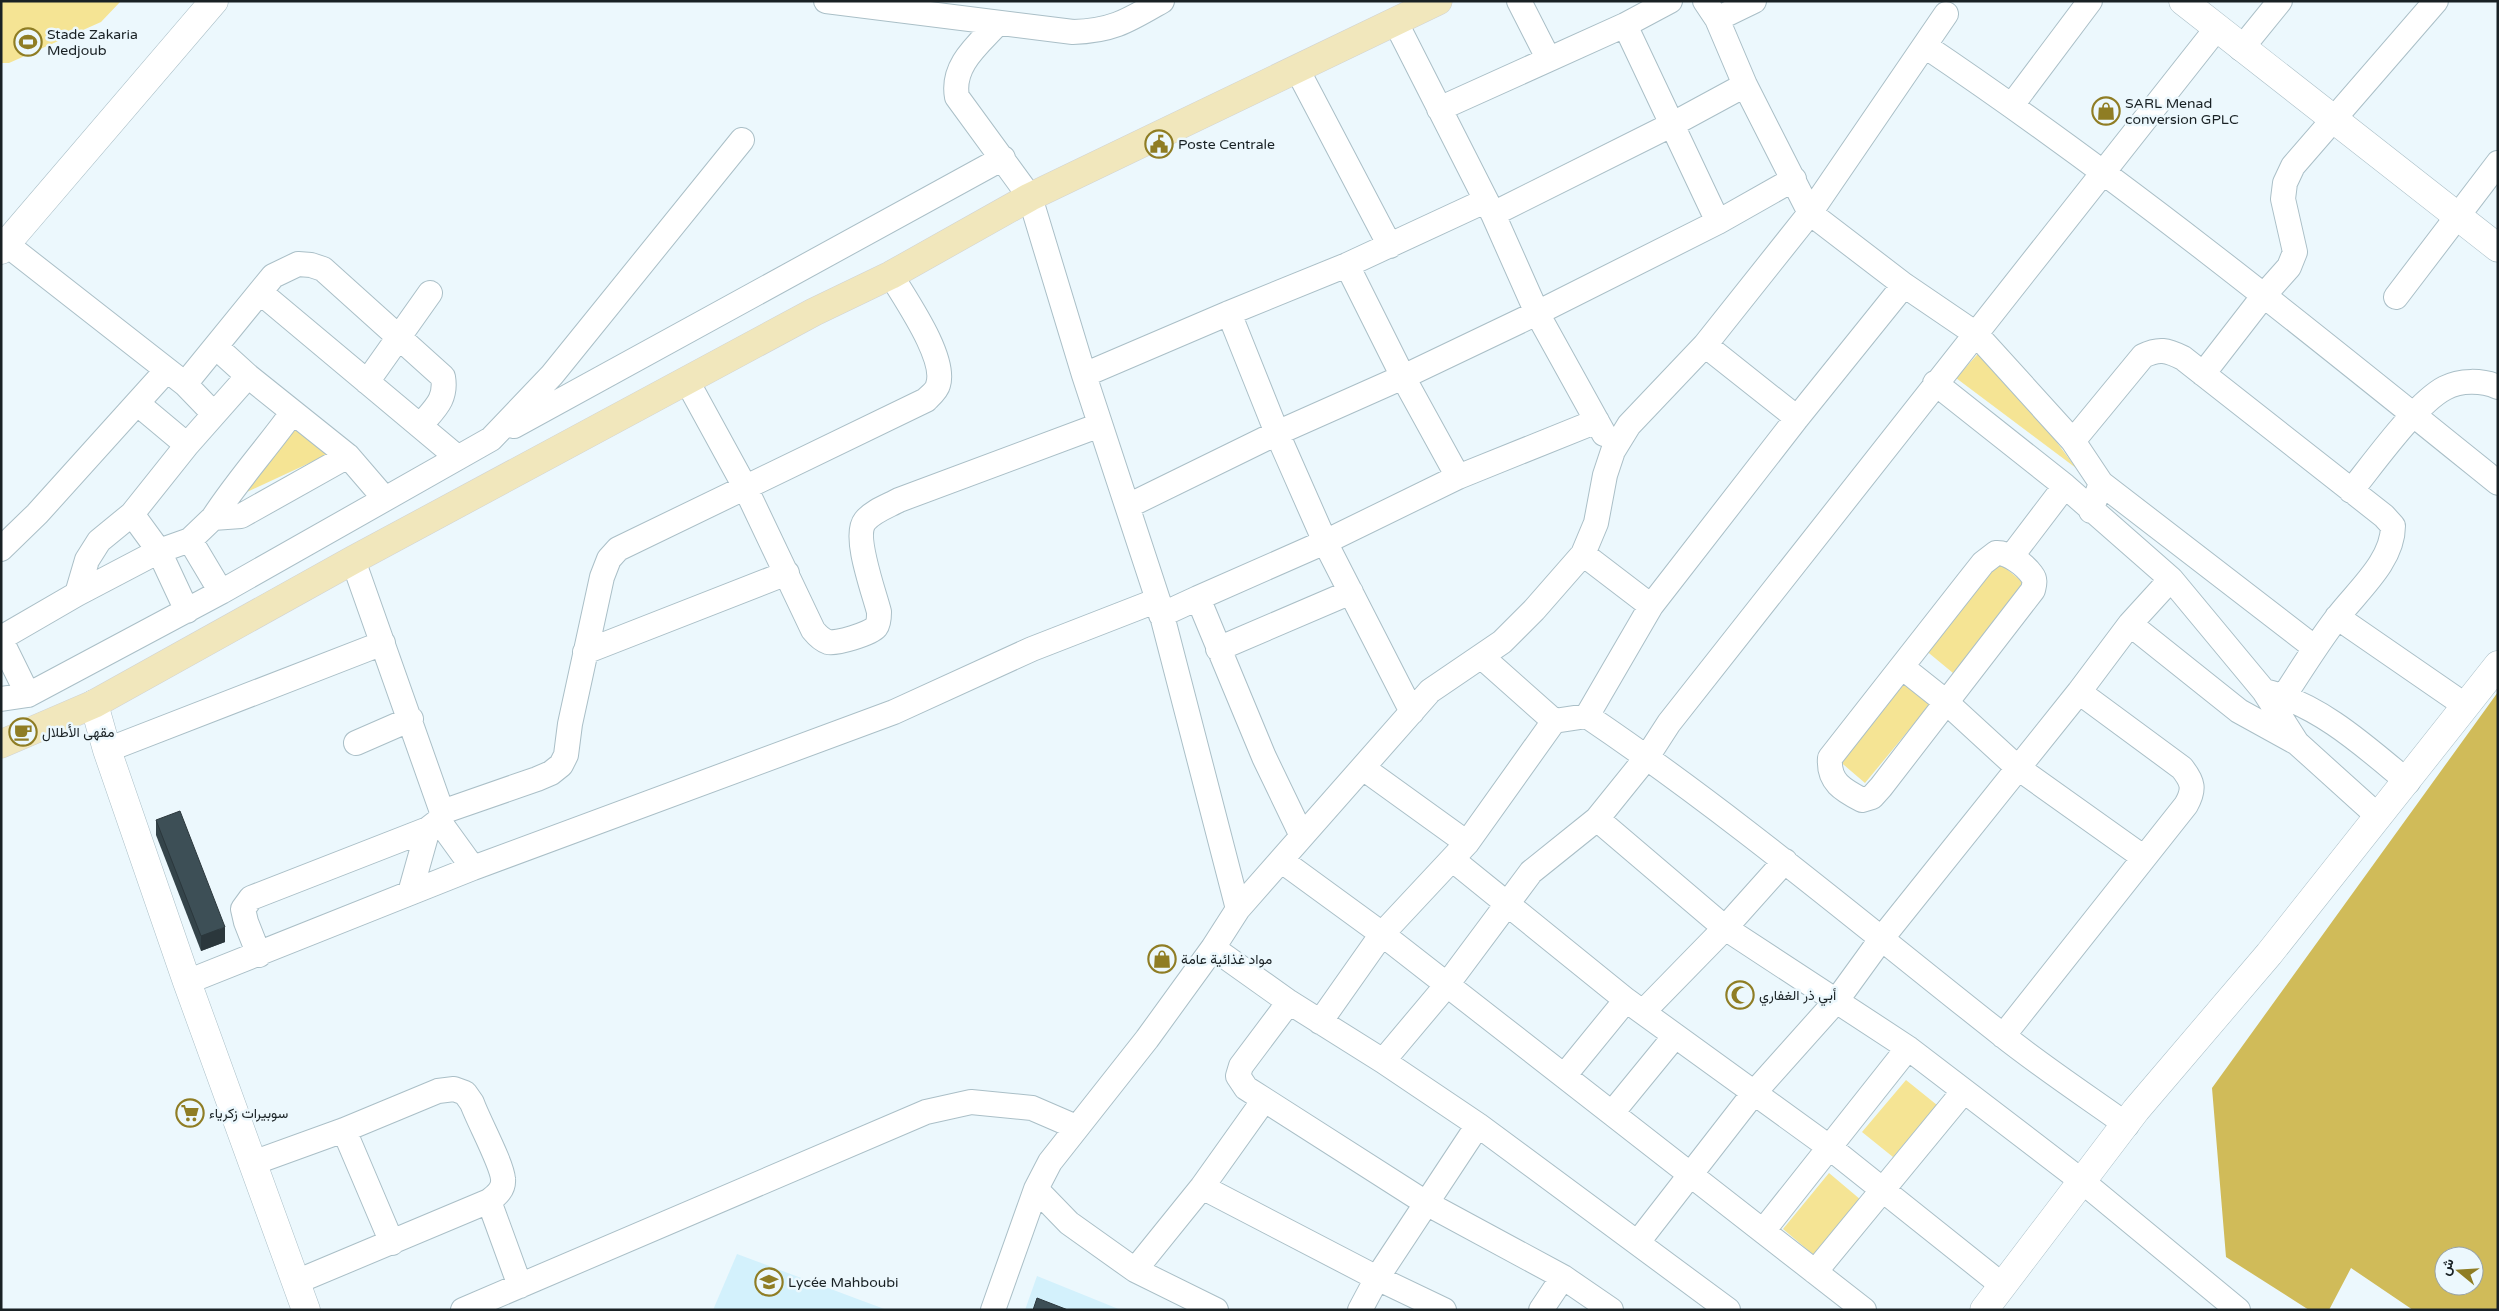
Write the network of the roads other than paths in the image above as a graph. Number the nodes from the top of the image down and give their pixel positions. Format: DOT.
graph roads {
  1 [pos="214,1"];
  2 [pos="826,1"];
  3 [pos="1162,1"];
  4 [pos="1438,1"];
  5 [pos="1519,1"];
  6 [pos="1670,1"];
  7 [pos="1754,1"];
  8 [pos="2090,1"];
  9 [pos="2183,1"];
  10 [pos="2280,1"];
  11 [pos="2436,1"];
  12 [pos="863,4"];
  13 [pos="1946,6"];
  14 [pos="981,10"];
  15 [pos="1711,10"];
  16 [pos="1395,21"];
  17 [pos="998,23"];
  18 [pos="1625,25"];
  19 [pos="2217,28"];
  20 [pos="1925,46"];
  21 [pos="2241,48"];
  22 [pos="1548,58"];
  23 [pos="1297,69"];
  24 [pos="1745,85"];
  25 [pos="2012,105"];
  26 [pos="1439,109"];
  27 [pos="2333,121"];
  28 [pos="1673,124"];
  29 [pos="742,140"];
  30 [pos="1003,158"];
  31 [pos="2498,163"];
  32 [pos="2102,173"];
  33 [pos="1794,179"];
  34 [pos="1030,197"];
  35 [pos="1489,207"];
  36 [pos="1810,213"];
  37 [pos="2458,216"];
  38 [pos="1718,222"];
  39 [pos="1390,246"];
  40 [pos="4,247"];
  41 [pos="2498,248"];
  42 [pos="1347,265"];
  43 [pos="891,274"];
  44 [pos="1904,286"];
  45 [pos="430,293"];
  46 [pos="261,294"];
  47 [pos="2265,294"];
  48 [pos="2396,297"];
  49 [pos="1229,313"];
  50 [pos="1537,313"];
  51 [pos="1976,334"];
  52 [pos="399,337"];
  53 [pos="1705,345"];
  54 [pos="216,348"];
  55 [pos="2203,374"];
  56 [pos="248,376"];
  57 [pos="1084,376"];
  58 [pos="1404,377"];
  59 [pos="175,378"];
  60 [pos="687,381"];
  61 [pos="367,382"];
  62 [pos="1935,383"];
  63 [pos="2498,387"];
  64 [pos="138,404"];
  65 [pos="292,413"];
  66 [pos="214,414"];
  67 [pos="2414,415"];
  68 [pos="1797,418"];
  69 [pos="1597,420"];
  70 [pos="1100,424"];
  71 [pos="420,426"];
  72 [pos="1277,433"];
  73 [pos="491,439"];
  74 [pos="2073,441"];
  75 [pos="187,445"];
  76 [pos="1613,451"];
  77 [pos="348,456"];
  78 [pos="457,457"];
  79 [pos="1458,477"];
  80 [pos="2101,483"];
  81 [pos="2498,483"];
  82 [pos="2065,486"];
  83 [pos="745,487"];
  84 [pos="2351,491"];
  85 [pos="385,499"];
  86 [pos="1128,506"];
  87 [pos="2090,511"];
  88 [pos="132,514"];
  89 [pos="213,518"];
  90 [pos="190,540"];
  91 [pos="1325,542"];
  92 [pos="1,549"];
  93 [pos="159,551"];
  94 [pos="1583,554"];
  95 [pos="2011,557"];
  96 [pos="353,560"];
  97 [pos="787,572"];
  98 [pos="2171,579"];
  99 [pos="222,592"];
  100 [pos="1350,592"];
  101 [pos="77,594"];
  102 [pos="1198,598"];
  103 [pos="1651,606"];
  104 [pos="1160,608"];
  105 [pos="187,611"];
  106 [pos="2337,617"];
  107 [pos="2130,624"];
  108 [pos="1,639"];
  109 [pos="383,643"];
  110 [pos="2315,648"];
  111 [pos="1218,649"];
  112 [pos="586,652"];
  113 [pos="1482,657"];
  114 [pos="2498,665"];
  115 [pos="1902,667"];
  116 [pos="2079,692"];
  117 [pos="2274,694"];
  118 [pos="28,695"];
  119 [pos="1,699"];
  120 [pos="1946,702"];
  121 [pos="94,704"];
  122 [pos="2466,706"];
  123 [pos="1412,712"];
  124 [pos="1587,716"];
  125 [pos="410,719"];
  126 [pos="1554,721"];
  127 [pos="2297,742"];
  128 [pos="356,743"];
  129 [pos="1,744"];
  130 [pos="107,750"];
  131 [pos="1647,757"];
  132 [pos="1363,768"];
  133 [pos="2018,768"];
  134 [pos="2408,782"];
  135 [pos="2379,817"];
  136 [pos="1597,819"];
  137 [pos="436,821"];
  138 [pos="1302,836"];
  139 [pos="1460,851"];
  140 [pos="2143,857"];
  141 [pos="1282,861"];
  142 [pos="1785,861"];
  143 [pos="473,868"];
  144 [pos="410,893"];
  145 [pos="1507,903"];
  146 [pos="1238,909"];
  147 [pos="1725,928"];
  148 [pos="1382,934"];
  149 [pos="1882,938"];
  150 [pos="1213,948"];
  151 [pos="259,955"];
  152 [pos="187,982"];
  153 [pos="1446,986"];
  154 [pos="1837,1000"];
  155 [pos="1289,1002"];
  156 [pos="1635,1006"];
  157 [pos="1320,1022"];
  158 [pos="1675,1036"];
  159 [pos="2003,1036"];
  160 [pos="1908,1048"];
  161 [pos="1383,1061"];
  162 [pos="1564,1076"];
  163 [pos="1964,1091"];
  164 [pos="1753,1094"];
  165 [pos="1264,1100"];
  166 [pos="1612,1113"];
  167 [pos="1478,1125"];
  168 [pos="2127,1125"];
  169 [pos="1076,1128"];
  170 [pos="344,1130"];
  171 [pos="1830,1147"];
  172 [pos="252,1163"];
  173 [pos="1691,1173"];
  174 [pos="2082,1182"];
  175 [pos="1202,1187"];
  176 [pos="1036,1190"];
  177 [pos="1882,1190"];
  178 [pos="489,1201"];
  179 [pos="1426,1203"];
  180 [pos="1763,1231"];
  181 [pos="1638,1242"];
  182 [pos="392,1243"];
  183 [pos="1135,1270"];
  184 [pos="1815,1272"];
  185 [pos="1563,1277"];
  186 [pos="1377,1278"];
  187 [pos="296,1282"];
  188 [pos="2002,1285"];
  189 [pos="520,1286"];
  190 [pos="306,1309"];
  191 [pos="463,1310"];
  192 [pos="993,1310"];
  193 [pos="1216,1310"];
  194 [pos="1360,1310"];
  195 [pos="1444,1310"];
  196 [pos="1541,1310"];
  197 [pos="1611,1310"];
  198 [pos="1728,1310"];
  199 [pos="1864,1310"];
  200 [pos="1984,1310"];
  201 [pos="2238,1310"];
  1 -- 40 [label="main road"];
  2 -- 12 [label="street"];
  3 -- 17 [label="street"];
  4 -- 16 [label="main road"];
  5 -- 22 [label="street"];
  6 -- 18 [label="street"];
  7 -- 15 [label="street"];
  8 -- 25 [label="street"];
  9 -- 19 [label="main road"];
  10 -- 21 [label="street"];
  11 -- 27 [label="street"];
  12 -- 14 [label="street"];
  13 -- 20 [label="street"];
  14 -- 17 [label="street"];
  15 -- 24 [label="street"];
  16 -- 23 [label="main road"];
  16 -- 26 [label="street"];
  17 -- 30 [label="street"];
  18 -- 22 [label="street"];
  18 -- 28 [label="street"];
  19 -- 21 [label="main road"];
  19 -- 32 [label="street"];
  20 -- 25 [label="street"];
  20 -- 36 [label="street"];
  21 -- 27 [label="main road"];
  22 -- 26 [label="street"];
  23 -- 34 [label="main road"];
  23 -- 39 [label="street"];
  24 -- 28 [label="street"];
  24 -- 33 [label="street"];
  25 -- 32 [label="street"];
  26 -- 35 [label="street"];
  27 -- 37 [label="main road"];
  27 -- 47 [label="street"];
  28 -- 35 [label="street"];
  28 -- 38 [label="street"];
  29 -- 73 [label="street"];
  30 -- 34 [label="street"];
  30 -- 73 [label="street"];
  31 -- 37 [label="street"];
  32 -- 47 [label="street"];
  32 -- 51 [label="street"];
  33 -- 36 [label="street"];
  33 -- 38 [label="street"];
  34 -- 43 [label="main road"];
  34 -- 57 [label="street"];
  35 -- 39 [label="street"];
  35 -- 50 [label="street"];
  36 -- 44 [label="street"];
  36 -- 53 [label="street"];
  37 -- 41 [label="main road"];
  37 -- 48 [label="street"];
  38 -- 50 [label="street"];
  39 -- 42 [label="street"];
  40 -- 59 [label="street"];
  42 -- 49 [label="street"];
  42 -- 58 [label="street"];
  43 -- 60 [label="main road"];
  43 -- 83 [label="street"];
  44 -- 51 [label="street"];
  44 -- 68 [label="street"];
  45 -- 52 [label="street"];
  46 -- 52 [label="street"];
  46 -- 54 [label="street"];
  46 -- 61 [label="street"];
  47 -- 55 [label="street"];
  47 -- 67 [label="street"];
  49 -- 57 [label="street"];
  49 -- 72 [label="street"];
  50 -- 58 [label="street"];
  50 -- 69 [label="street"];
  51 -- 62 [label="street"];
  51 -- 74 [label="street"];
  52 -- 61 [label="street"];
  52 -- 71 [label="street"];
  53 -- 68 [label="street"];
  53 -- 76 [label="street"];
  54 -- 56 [label="street"];
  54 -- 59 [label="street"];
  55 -- 74 [label="street"];
  55 -- 84 [label="street"];
  56 -- 65 [label="street"];
  56 -- 66 [label="street"];
  57 -- 70 [label="street"];
  58 -- 72 [label="street"];
  58 -- 79 [label="street"];
  59 -- 64 [label="street"];
  59 -- 66 [label="street"];
  60 -- 83 [label="street"];
  60 -- 96 [label="main road"];
  61 -- 71 [label="street"];
  62 -- 82 [label="street"];
  62 -- 131 [label="street"];
  63 -- 67 [label="street"];
  64 -- 75 [label="street"];
  64 -- 92 [label="street"];
  65 -- 77 [label="street"];
  65 -- 89 [label="street"];
  66 -- 75 [label="street"];
  67 -- 81 [label="street"];
  67 -- 84 [label="street"];
  68 -- 103 [label="street"];
  69 -- 76 [label="street"];
  69 -- 79 [label="street"];
  70 -- 86 [label="street"];
  70 -- 97 [label="street"];
  71 -- 78 [label="street"];
  72 -- 86 [label="street"];
  72 -- 91 [label="street"];
  73 -- 78 [label="street"];
  74 -- 80 [label="street"];
  75 -- 88 [label="street"];
  76 -- 94 [label="street"];
  77 -- 85 [label="street"];
  77 -- 89 [label="street"];
  78 -- 85 [label="street"];
  79 -- 91 [label="street"];
  80 -- 87 [label="street"];
  80 -- 110 [label="street"];
  82 -- 87 [label="street"];
  82 -- 95 [label="street"];
  83 -- 97 [label="street"];
  83 -- 112 [label="street"];
  84 -- 106 [label="street"];
  85 -- 99 [label="street"];
  86 -- 104 [label="street"];
  87 -- 98 [label="street"];
  88 -- 93 [label="street"];
  88 -- 101 [label="street"];
  89 -- 90 [label="street"];
  90 -- 93 [label="street"];
  90 -- 99 [label="street"];
  91 -- 100 [label="street"];
  91 -- 102 [label="street"];
  93 -- 101 [label="street"];
  93 -- 105 [label="street"];
  94 -- 103 [label="street"];
  94 -- 113 [label="street"];
  95 -- 115 [label="street"];
  95 -- 120 [label="street"];
  96 -- 109 [label="street"];
  96 -- 121 [label="main road"];
  97 -- 112 [label="street"];
  98 -- 107 [label="street"];
  98 -- 117 [label="street"];
  99 -- 105 [label="street"];
  100 -- 111 [label="street"];
  100 -- 123 [label="street"];
  101 -- 108 [label="street"];
  102 -- 104 [label="street"];
  102 -- 111 [label="street"];
  103 -- 124 [label="street"];
  104 -- 143 [label="street"];
  104 -- 146 [label="street"];
  105 -- 118 [label="street"];
  106 -- 110 [label="street"];
  106 -- 122 [label="street"];
  107 -- 116 [label="street"];
  107 -- 127 [label="street"];
  108 -- 118 [label="street"];
  109 -- 125 [label="street"];
  109 -- 130 [label="street"];
  110 -- 117 [label="street"];
  111 -- 138 [label="street"];
  112 -- 137 [label="street"];
  113 -- 123 [label="street"];
  113 -- 126 [label="street"];
  114 -- 122 [label="main road"];
  115 -- 120 [label="street"];
  115 -- 120 [label="street"];
  116 -- 133 [label="street"];
  116 -- 140 [label="street"];
  117 -- 127 [label="street"];
  117 -- 134 [label="street"];
  118 -- 119 [label="street"];
  120 -- 133 [label="street"];
  121 -- 129 [label="main road"];
  121 -- 130 [label="main road"];
  122 -- 134 [label="main road"];
  123 -- 132 [label="street"];
  124 -- 126 [label="street"];
  124 -- 131 [label="street"];
  125 -- 128 [label="street"];
  125 -- 137 [label="street"];
  126 -- 139 [label="street"];
  127 -- 135 [label="street"];
  130 -- 152 [label="main road"];
  131 -- 136 [label="street"];
  131 -- 142 [label="street"];
  132 -- 138 [label="street"];
  132 -- 139 [label="street"];
  133 -- 140 [label="street"];
  133 -- 149 [label="street"];
  134 -- 135 [label="main road"];
  135 -- 168 [label="main road"];
  136 -- 145 [label="street"];
  136 -- 147 [label="street"];
  137 -- 143 [label="street"];
  137 -- 144 [label="street"];
  137 -- 151 [label="street"];
  138 -- 141 [label="street"];
  139 -- 145 [label="street"];
  139 -- 148 [label="street"];
  140 -- 159 [label="street"];
  141 -- 146 [label="street"];
  141 -- 148 [label="street"];
  142 -- 147 [label="street"];
  142 -- 149 [label="street"];
  143 -- 144 [label="street"];
  144 -- 151 [label="street"];
  145 -- 153 [label="street"];
  145 -- 156 [label="street"];
  146 -- 150 [label="street"];
  147 -- 154 [label="street"];
  147 -- 156 [label="street"];
  148 -- 153 [label="street"];
  148 -- 157 [label="street"];
  149 -- 154 [label="street"];
  149 -- 159 [label="street"];
  150 -- 155 [label="street"];
  150 -- 169 [label="street"];
  151 -- 152 [label="street"];
  152 -- 172 [label="main road"];
  153 -- 161 [label="street"];
  153 -- 162 [label="street"];
  154 -- 160 [label="street"];
  154 -- 164 [label="street"];
  155 -- 157 [label="street"];
  155 -- 165 [label="street"];
  156 -- 158 [label="street"];
  156 -- 162 [label="street"];
  157 -- 161 [label="street"];
  158 -- 164 [label="street"];
  158 -- 166 [label="street"];
  159 -- 168 [label="street"];
  160 -- 163 [label="street"];
  160 -- 171 [label="street"];
  161 -- 167 [label="street"];
  162 -- 166 [label="street"];
  163 -- 174 [label="street"];
  163 -- 177 [label="street"];
  164 -- 171 [label="street"];
  164 -- 173 [label="street"];
  165 -- 175 [label="street"];
  165 -- 179 [label="street"];
  166 -- 173 [label="street"];
  167 -- 179 [label="street"];
  167 -- 181 [label="street"];
  168 -- 174 [label="main road"];
  169 -- 176 [label="street"];
  169 -- 189 [label="street"];
  170 -- 172 [label="street"];
  170 -- 178 [label="street"];
  170 -- 182 [label="street"];
  171 -- 177 [label="street"];
  171 -- 180 [label="street"];
  172 -- 187 [label="main road"];
  173 -- 180 [label="street"];
  173 -- 181 [label="street"];
  174 -- 188 [label="main road"];
  174 -- 201 [label="street"];
  175 -- 183 [label="street"];
  175 -- 186 [label="street"];
  176 -- 183 [label="street"];
  176 -- 192 [label="street"];
  177 -- 184 [label="street"];
  177 -- 188 [label="street"];
  178 -- 182 [label="street"];
  178 -- 189 [label="street"];
  179 -- 185 [label="street"];
  179 -- 186 [label="street"];
  180 -- 184 [label="street"];
  181 -- 198 [label="street"];
  182 -- 187 [label="street"];
  183 -- 193 [label="street"];
  184 -- 199 [label="street"];
  185 -- 196 [label="street"];
  185 -- 197 [label="street"];
  186 -- 194 [label="street"];
  186 -- 195 [label="street"];
  187 -- 190 [label="main road"];
  188 -- 200 [label="main road"];
  189 -- 191 [label="street"];
}
